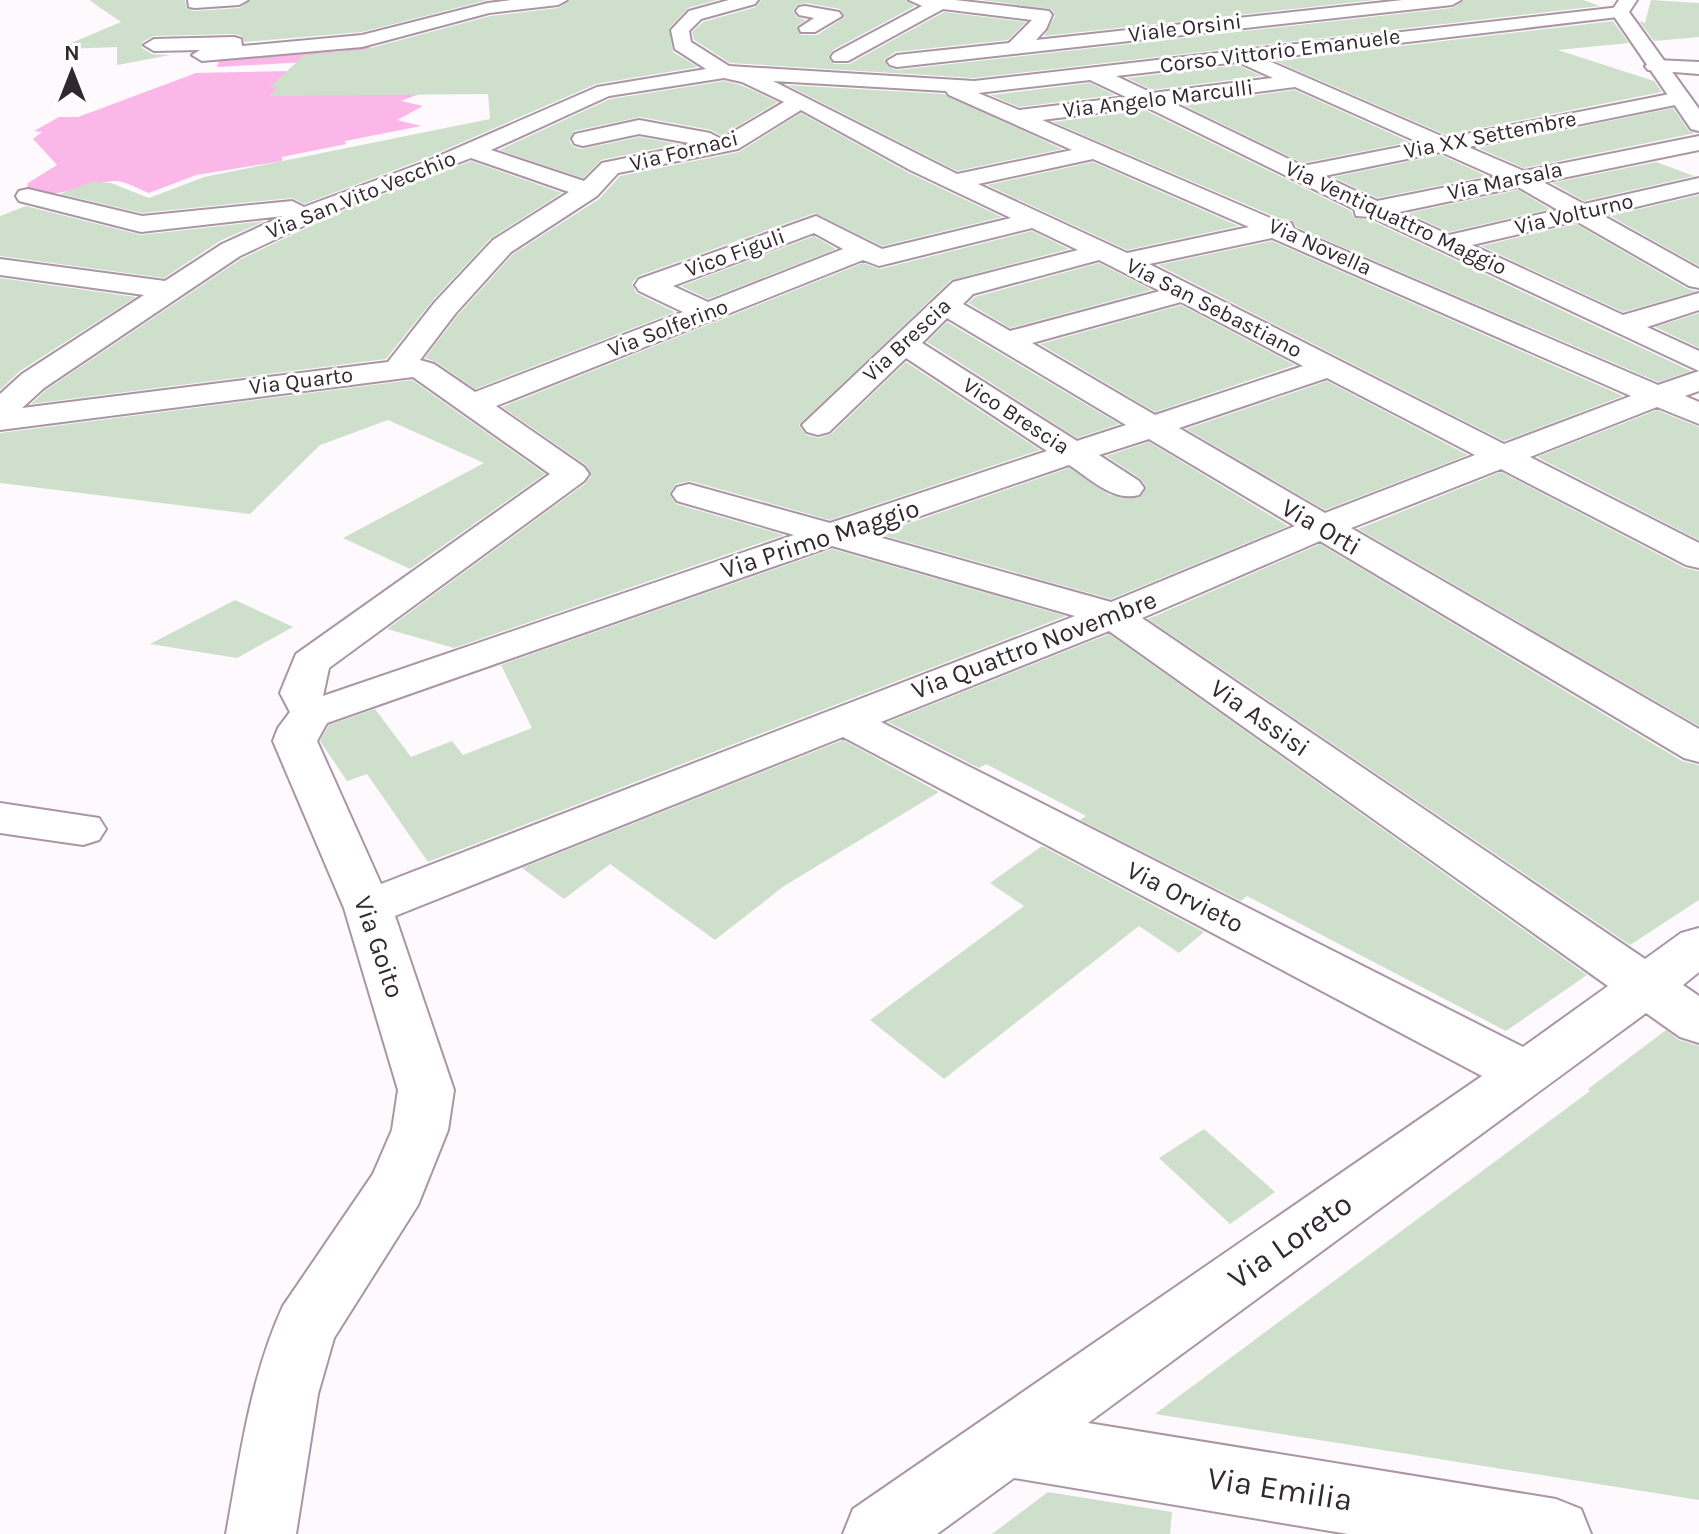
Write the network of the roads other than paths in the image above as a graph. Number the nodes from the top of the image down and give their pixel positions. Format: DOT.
graph roads {
  1 [pos="239,0"];
  2 [pos="558,0"];
  3 [pos="918,0"];
  4 [pos="1254,0"];
  5 [pos="1452,0"];
  6 [pos="753,1"];
  7 [pos="945,1"];
  8 [pos="195,3"];
  9 [pos="1621,4"];
  10 [pos="1264,18"];
  11 [pos="154,45"];
  12 [pos="313,45"];
  13 [pos="1015,48"];
  14 [pos="202,55"];
  15 [pos="1240,56"];
  16 [pos="728,61"];
  17 [pos="908,62"];
  18 [pos="1655,66"];
  19 [pos="1699,68"];
  20 [pos="1093,73"];
  21 [pos="1297,81"];
  22 [pos="940,86"];
  23 [pos="1680,98"];
  24 [pos="1149,100"];
  25 [pos="802,102"];
  26 [pos="1019,117"];
  27 [pos="548,118"];
  28 [pos="1699,124"];
  29 [pos="583,139"];
  30 [pos="1699,143"];
  31 [pos="730,144"];
  32 [pos="1442,144"];
  33 [pos="469,150"];
  34 [pos="1097,151"];
  35 [pos="610,168"];
  36 [pos="1299,174"];
  37 [pos="1519,178"];
  38 [pos="954,182"];
  39 [pos="1699,185"];
  40 [pos="588,191"];
  41 [pos="28,196"];
  42 [pos="330,204"];
  43 [pos="1373,209"];
  44 [pos="1581,212"];
  45 [pos="1035,220"];
  46 [pos="1276,228"];
  47 [pos="1449,243"];
  48 [pos="872,254"];
  49 [pos="1113,257"];
  50 [pos="0,267"];
  51 [pos="1699,280"];
  52 [pos="169,290"];
  53 [pos="1184,293"];
  54 [pos="1699,301"];
  55 [pos="945,305"];
  56 [pos="707,312"];
  57 [pos="1622,325"];
  58 [pos="1007,341"];
  59 [pos="904,344"];
  60 [pos="1699,362"];
  61 [pos="1330,367"];
  62 [pos="398,369"];
  63 [pos="1699,380"];
  64 [pos="1659,396"];
  65 [pos="471,405"];
  66 [pos="0,411"];
  67 [pos="1699,414"];
  68 [pos="0,420"];
  69 [pos="818,425"];
  70 [pos="1150,426"];
  71 [pos="1074,453"];
  72 [pos="1504,456"];
  73 [pos="1127,488"];
  74 [pos="689,494"];
  75 [pos="1321,527"];
  76 [pos="838,534"];
  77 [pos="1699,557"];
  78 [pos="1111,614"];
  79 [pos="312,714"];
  80 [pos="843,720"];
  81 [pos="1699,748"];
  82 [pos="0,818"];
  83 [pos="83,829"];
  84 [pos="368,908"];
  85 [pos="1699,946"];
  86 [pos="1642,986"];
  87 [pos="1699,1023"];
  88 [pos="1526,1074"];
  89 [pos="1005,1443"];
  90 [pos="261,1534"];
  91 [pos="878,1534"];
  92 [pos="1556,1534"];
  1 -- 8 [label="street"];
  2 -- 12 [label="street"];
  3 -- 7 [label="street"];
  4 -- 10 [label="street"];
  5 -- 10 [label="street, Viale Orsini"];
  6 -- 16 [label="street"];
  7 -- 13 [label="street"];
  7 -- 17 [label="street, Viale Orsini"];
  9 -- 15 [label="street, Corso Vittorio Emanuele"];
  9 -- 18 [label="street"];
  10 -- 13 [label="street, Viale Orsini"];
  11 -- 12 [label="street"];
  12 -- 14 [label="street"];
  13 -- 17 [label="street, Viale Orsini"];
  15 -- 20 [label="street, Corso Vittorio Emanuele"];
  15 -- 21 [label="street"];
  16 -- 22 [label="street"];
  16 -- 25 [label="street, Via San Sebastiano"];
  16 -- 27 [label="street, Via San Vito Vecchio"];
  17 -- 22 [label="street"];
  18 -- 19 [label="street"];
  18 -- 23 [label="street"];
  20 -- 22 [label="street, Corso Vittorio Emanuele"];
  20 -- 24 [label="street, Via Ventiquattro Maggio"];
  21 -- 24 [label="street, Via Angelo Marculli"];
  21 -- 32 [label="street"];
  22 -- 26 [label="street, Via Novella"];
  23 -- 28 [label="street"];
  23 -- 32 [label="street, Via XX Settembre"];
  24 -- 26 [label="street, Via Angelo Marculli"];
  24 -- 36 [label="street, Via Ventiquattro Maggio"];
  25 -- 31 [label="street, Via Fornaci"];
  25 -- 38 [label="street, Via San Sebastiano"];
  26 -- 34 [label="street, Via Novella"];
  27 -- 29 [label="street"];
  27 -- 33 [label="street, Via San Vito Vecchio"];
  29 -- 31 [label="street"];
  29 -- 35 [label="street"];
  30 -- 37 [label="street, Via Marsala"];
  31 -- 35 [label="street, Via Fornaci"];
  32 -- 36 [label="street, Via XX Settembre"];
  32 -- 37 [label="street"];
  33 -- 40 [label="street"];
  33 -- 42 [label="street, Via San Vito Vecchio"];
  34 -- 38 [label="street"];
  34 -- 46 [label="street, Via Novella"];
  35 -- 40 [label="street, Via Fornaci"];
  36 -- 43 [label="street, Via Ventiquattro Maggio"];
  37 -- 43 [label="street, Via Marsala"];
  37 -- 44 [label="street"];
  38 -- 45 [label="street, Via San Sebastiano"];
  39 -- 44 [label="street, Via Volturno"];
  40 -- 62 [label="street, Via Fornaci"];
  41 -- 42 [label="street"];
  42 -- 52 [label="street, Via San Vito Vecchio"];
  43 -- 46 [label="street, Via Marsala"];
  43 -- 47 [label="street, Via Ventiquattro Maggio"];
  44 -- 47 [label="street, Via Volturno"];
  44 -- 51 [label="street"];
  45 -- 48 [label="street, Via Solferino"];
  45 -- 49 [label="street, Via San Sebastiano"];
  46 -- 49 [label="street, Via Marsala"];
  46 -- 64 [label="street, Via Novella"];
  47 -- 57 [label="street, Via Ventiquattro Maggio"];
  48 -- 56 [label="street, Via Solferino"];
  48 -- 56 [label="street, Vico Figuli"];
  49 -- 53 [label="street, Via San Sebastiano"];
  49 -- 55 [label="street, Via Brescia"];
  50 -- 52 [label="street"];
  52 -- 66 [label="street, Via San Vito Vecchio"];
  53 -- 58 [label="street"];
  53 -- 61 [label="street, Via San Sebastiano"];
  54 -- 57 [label="street"];
  55 -- 58 [label="street, Via Orti"];
  55 -- 59 [label="street, Via Brescia"];
  56 -- 65 [label="street, Via Solferino"];
  57 -- 60 [label="street, Via Ventiquattro Maggio"];
  58 -- 70 [label="street, Via Orti"];
  59 -- 69 [label="street, Via Brescia"];
  59 -- 71 [label="street, Vico Brescia"];
  61 -- 70 [label="street, Via Primo Maggio"];
  61 -- 72 [label="street, Via San Sebastiano"];
  62 -- 65 [label="street, Via Quarto"];
  62 -- 68 [label="street, Via Quarto"];
  63 -- 64 [label="street, Via Quattro Novembre"];
  64 -- 67 [label="street, Via Novella"];
  64 -- 72 [label="street, Via Quattro Novembre"];
  65 -- 79 [label="street, Via Quarto"];
  70 -- 71 [label="street, Via Primo Maggio"];
  70 -- 75 [label="street, Via Orti"];
  71 -- 73 [label="street, Vico Brescia"];
  71 -- 76 [label="street, Via Primo Maggio"];
  72 -- 75 [label="street, Via Quattro Novembre"];
  72 -- 77 [label="street, Via San Sebastiano"];
  74 -- 76 [label="street, Via Assisi"];
  75 -- 78 [label="street, Via Quattro Novembre"];
  75 -- 81 [label="street, Via Orti"];
  76 -- 78 [label="street, Via Assisi"];
  76 -- 79 [label="street, Via Primo Maggio"];
  78 -- 80 [label="street, Via Quattro Novembre"];
  78 -- 86 [label="street, Via Assisi"];
  79 -- 84 [label="street, Via Goito"];
  80 -- 84 [label="street, Via Quattro Novembre"];
  80 -- 88 [label="street, Via Orvieto"];
  82 -- 83 [label="street"];
  84 -- 90 [label="street, Via Goito"];
  85 -- 86 [label="street, Via Loreto"];
  86 -- 87 [label="street, Via Assisi"];
  86 -- 88 [label="street, Via Loreto"];
  88 -- 89 [label="street, Via Loreto"];
  89 -- 91 [label="street, Via Loreto"];
  89 -- 92 [label="street, Via Emilia"];
}
